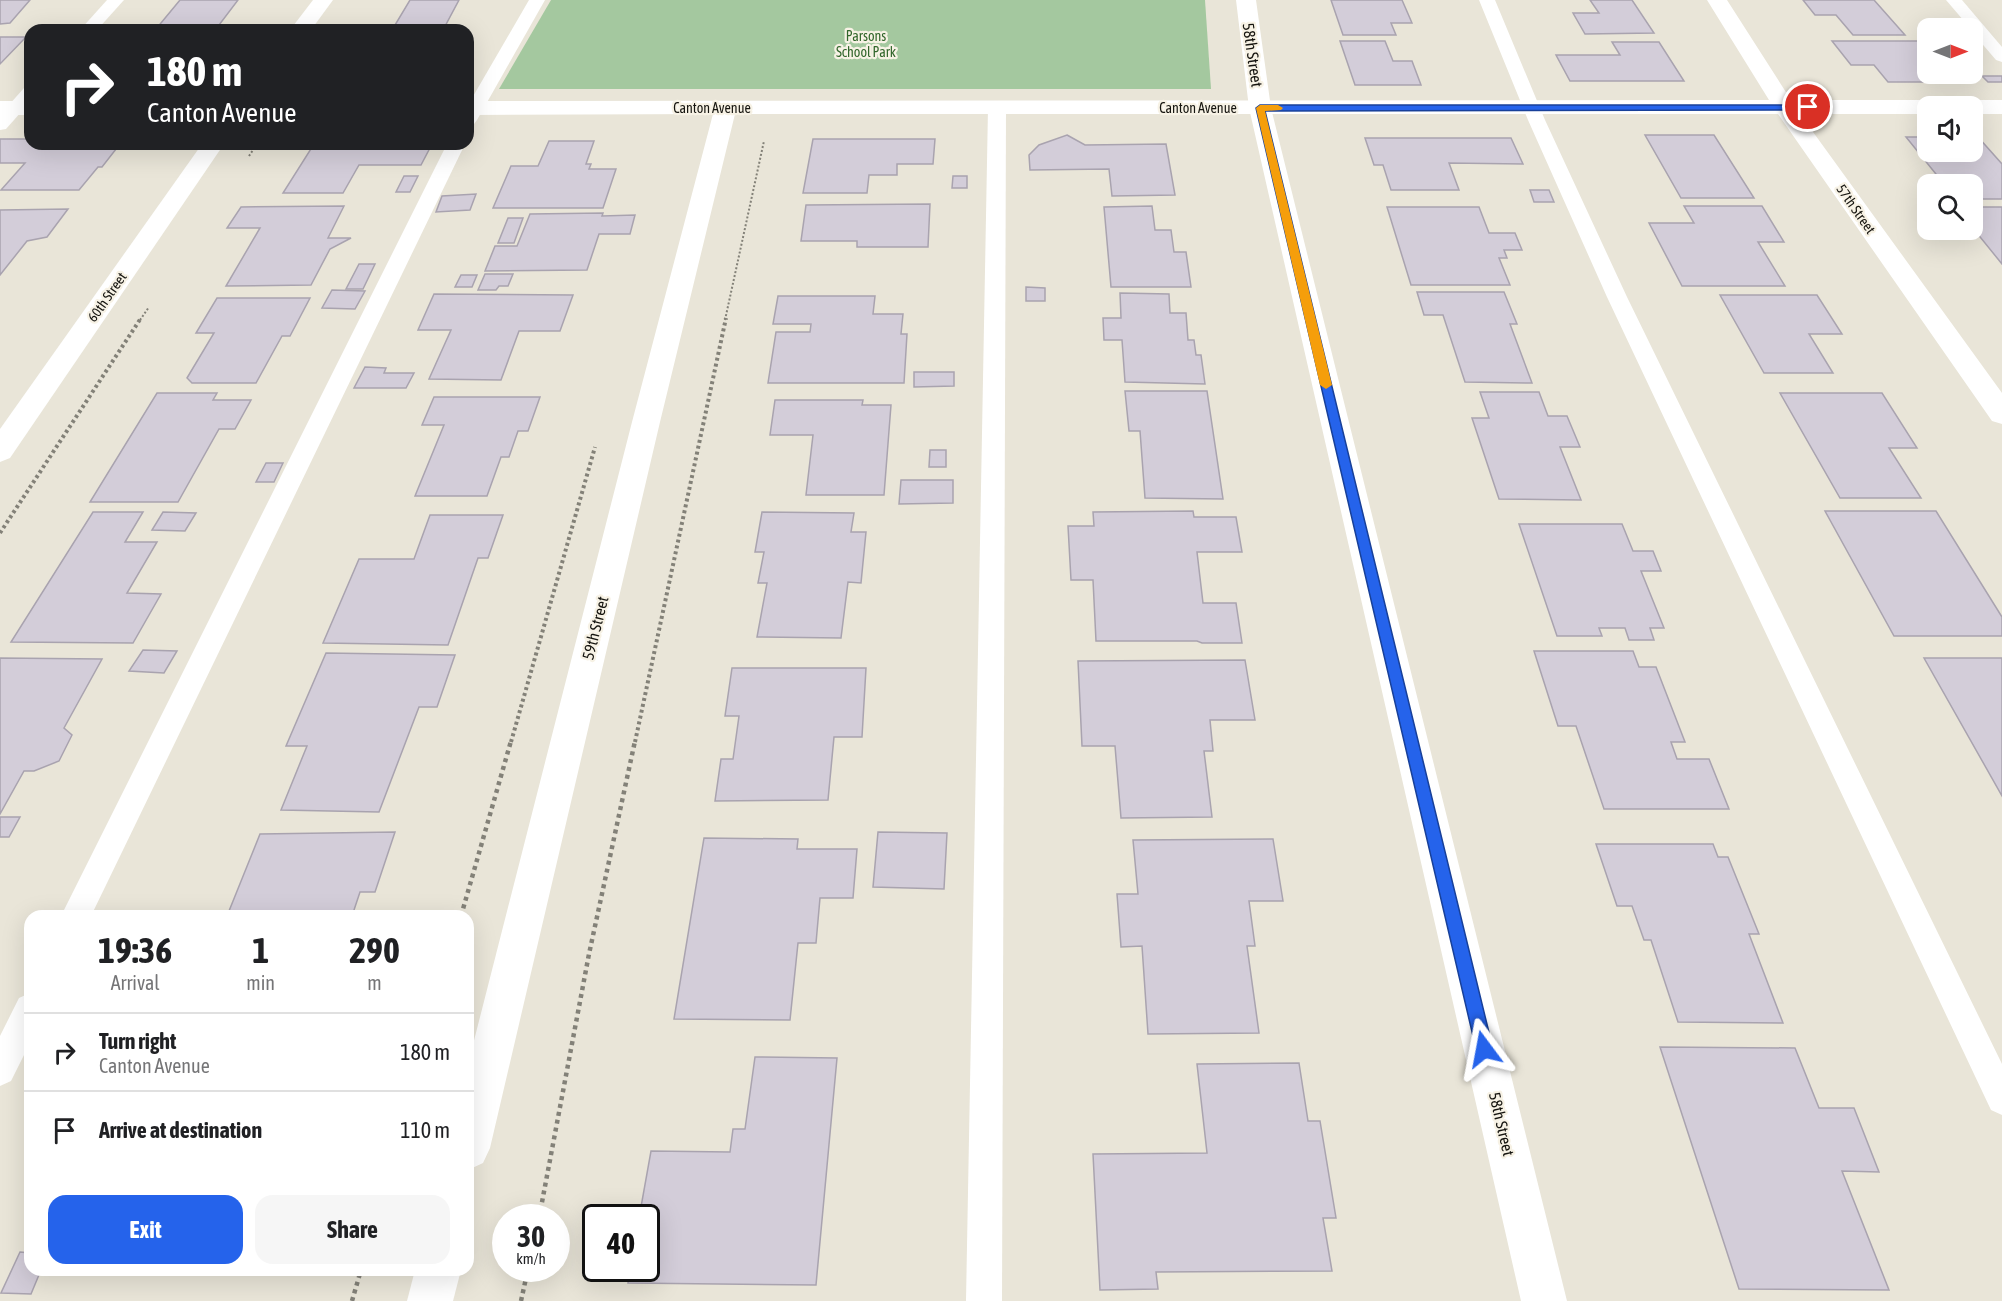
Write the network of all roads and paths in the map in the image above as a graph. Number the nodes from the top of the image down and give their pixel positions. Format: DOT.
graph roads {
  1 [pos="116,0"];
  2 [pos="323,0"];
  3 [pos="537,0"];
  4 [pos="1246,0"];
  5 [pos="1487,0"];
  6 [pos="1717,0"];
  7 [pos="1954,0"];
  8 [pos="94,24"];
  9 [pos="305,24"];
  10 [pos="2002,57"];
  11 [pos="19,104"];
  12 [pos="474,105"];
  13 [pos="1784,107"];
  14 [pos="1917,107"];
  15 [pos="1983,107"];
  16 [pos="2002,107"];
  17 [pos="726,108"];
  18 [pos="997,108"];
  19 [pos="1260,108"];
  20 [pos="1530,108"];
  21 [pos="771,109"];
  22 [pos="474,112"];
  23 [pos="0,125"];
  24 [pos="209,150"];
  25 [pos="253,150"];
  26 [pos="453,150"];
  27 [pos="244,164"];
  28 [pos="152,303"];
  29 [pos="2002,414"];
  30 [pos="596,442"];
  31 [pos="0,451"];
  32 [pos="0,532"];
  33 [pos="79,910"];
  34 [pos="463,910"];
  35 [pos="24,1021"];
  36 [pos="0,1070"];
  37 [pos="2002,1099"];
  38 [pos="474,1123"];
  39 [pos="541,1204"];
  40 [pos="359,1276"];
  41 [pos="436,1276"];
  42 [pos="525,1282"];
  43 [pos="352,1301"];
  44 [pos="430,1301"];
  45 [pos="521,1301"];
  46 [pos="984,1301"];
  47 [pos="1544,1301"];
  1 -- 8 [label="lane"];
  2 -- 9 [label="street"];
  3 -- 12 [label="lane"];
  4 -- 19 [label="street, 58th Street"];
  5 -- 20 [label="lane"];
  6 -- 13 [label="street, 57th Street"];
  7 -- 10 [label="lane"];
  11 -- 23 [label="lane"];
  13 -- 14 [label="street, Canton Avenue"];
  13 -- 20 [label="street, Canton Avenue"];
  13 -- 29 [label="street, 57th Street"];
  15 -- 16 [label="street"];
  17 -- 21 [label="street, Canton Avenue"];
  17 -- 22 [label="street, Canton Avenue"];
  17 -- 38 [label="street, 59th Street"];
  18 -- 19 [label="street, Canton Avenue"];
  18 -- 21 [label="street, Canton Avenue"];
  18 -- 46 [label="lane"];
  19 -- 20 [label="street, Canton Avenue"];
  19 -- 47 [label="street, 58th Street"];
  20 -- 37 [label="lane"];
  21 -- 39 [label="path"];
  24 -- 31 [label="street, 60th Street"];
  25 -- 27 [label="path"];
  26 -- 33 [label="lane"];
  28 -- 32 [label="path"];
  30 -- 34 [label="path"];
  35 -- 36 [label="lane"];
  40 -- 43 [label="path"];
  41 -- 44 [label="street"];
  42 -- 45 [label="path"];
}
